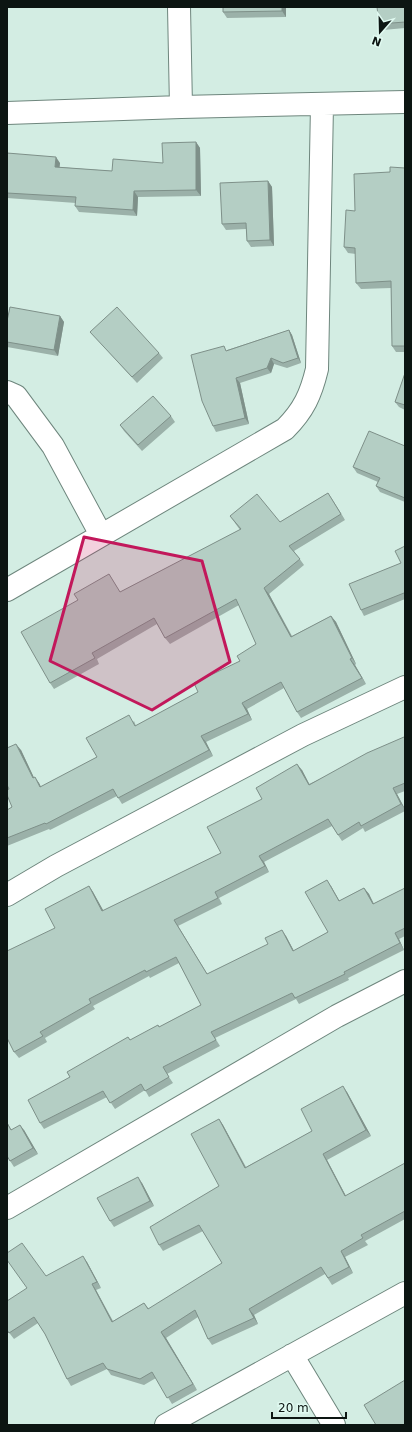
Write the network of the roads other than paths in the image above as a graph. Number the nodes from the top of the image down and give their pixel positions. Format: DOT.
graph roads {
  1 [pos="180,7"];
  2 [pos="405,102"];
  3 [pos="322,105"];
  4 [pos="181,107"];
  5 [pos="7,113"];
  6 [pos="7,392"];
  7 [pos="101,535"];
  8 [pos="7,590"];
  9 [pos="405,687"];
  10 [pos="7,895"];
  11 [pos="405,981"];
  12 [pos="7,1208"];
  13 [pos="405,1293"];
  14 [pos="292,1355"];
  15 [pos="166,1425"];
  16 [pos="334,1425"];
  1 -- 4 [label="street"];
  2 -- 3 [label="street"];
  3 -- 4 [label="street"];
  3 -- 7 [label="street"];
  4 -- 5 [label="street"];
  6 -- 7 [label="street"];
  7 -- 8 [label="street"];
  9 -- 10 [label="street"];
  11 -- 12 [label="street"];
  13 -- 14 [label="street"];
  14 -- 15 [label="street"];
  14 -- 16 [label="street"];
}
